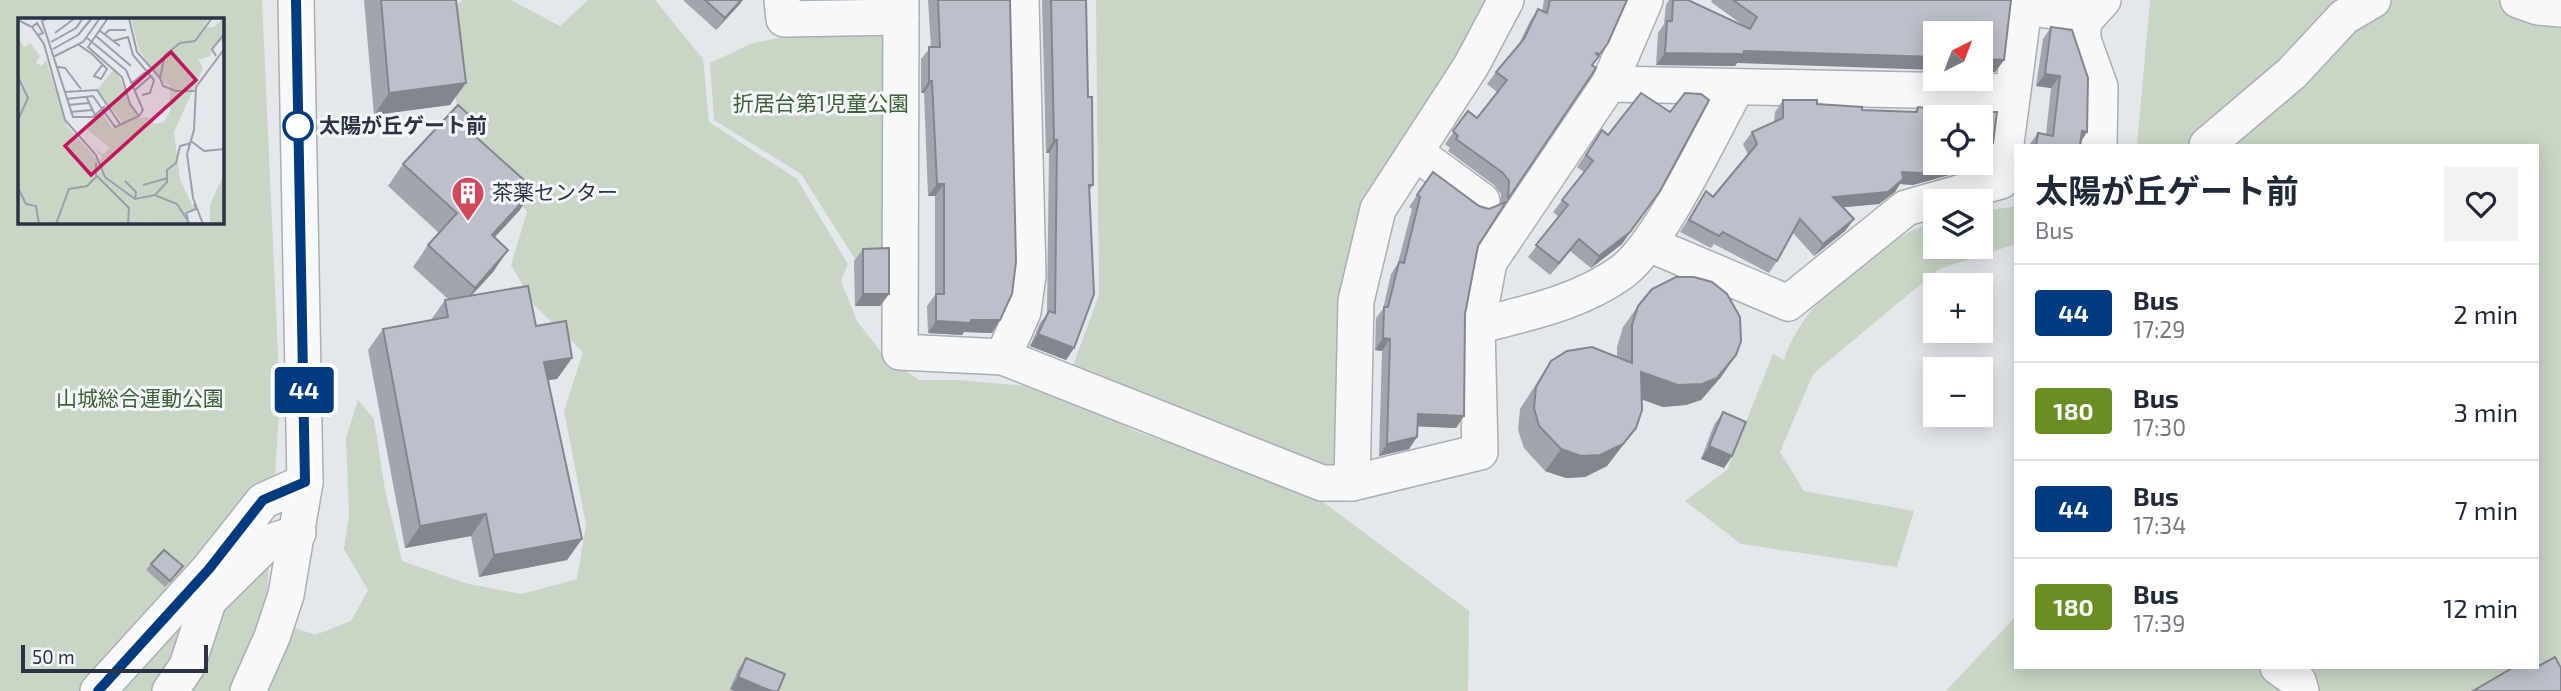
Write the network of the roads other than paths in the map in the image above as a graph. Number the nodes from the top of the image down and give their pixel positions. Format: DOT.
graph roads {
  1 [pos="296,0"];
  2 [pos="782,0"];
  3 [pos="1021,0"];
  4 [pos="1506,0"];
  5 [pos="1646,0"];
  6 [pos="2373,0"];
  7 [pos="2518,0"];
  8 [pos="2025,4"];
  9 [pos="901,9"];
  10 [pos="2561,9"];
  11 [pos="2093,11"];
  12 [pos="1609,84"];
  13 [pos="1737,87"];
  14 [pos="2012,92"];
  15 [pos="2099,144"];
  16 [pos="2208,144"];
  17 [pos="1415,152"];
  18 [pos="1500,213"];
  19 [pos="1649,244"];
  20 [pos="1477,326"];
  21 [pos="1003,356"];
  22 [pos="305,482"];
  23 [pos="1352,483"];
  24 [pos="263,500"];
  25 [pos="298,533"];
  26 [pos="209,599"];
  27 [pos="197,635"];
  28 [pos="2281,669"];
  29 [pos="80,691"];
  30 [pos="98,691"];
  31 [pos="127,691"];
  32 [pos="149,691"];
  33 [pos="170,691"];
  34 [pos="248,691"];
  35 [pos="2301,691"];
  1 -- 22 [label="street"];
  2 -- 9 [label="street"];
  3 -- 21 [label="street"];
  4 -- 17 [label="street"];
  5 -- 12 [label="street"];
  6 -- 16 [label="street"];
  7 -- 10 [label="street"];
  8 -- 11 [label="street"];
  8 -- 14 [label="street"];
  9 -- 21 [label="street"];
  11 -- 15 [label="street"];
  12 -- 13 [label="street"];
  12 -- 18 [label="street"];
  13 -- 14 [label="street"];
  13 -- 19 [label="street"];
  14 -- 19 [label="street"];
  17 -- 18 [label="street"];
  17 -- 23 [label="street"];
  18 -- 20 [label="street"];
  19 -- 20 [label="street"];
  20 -- 23 [label="street"];
  21 -- 23 [label="street"];
  22 -- 24 [label="street"];
  22 -- 25 [label="street"];
  24 -- 29 [label="street"];
  24 -- 30 [label="street"];
  25 -- 26 [label="street"];
  25 -- 34 [label="street"];
  26 -- 27 [label="street"];
  26 -- 31 [label="street"];
  27 -- 32 [label="street"];
  27 -- 33 [label="street"];
  28 -- 35 [label="street"];
}
